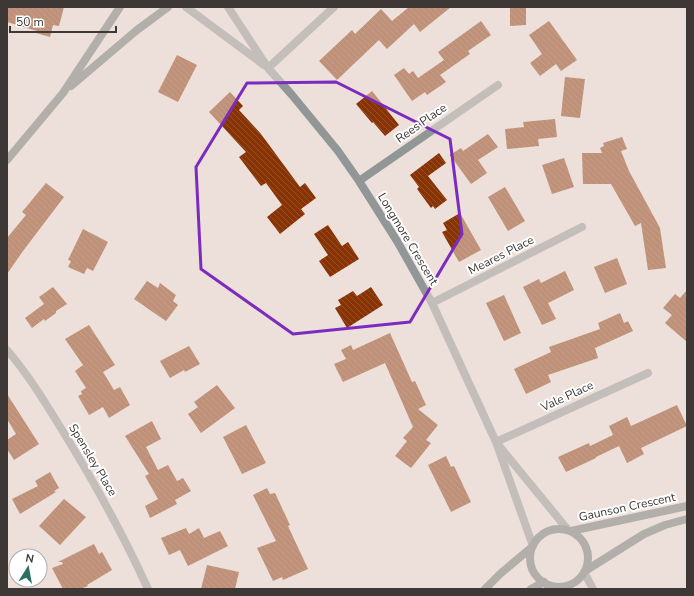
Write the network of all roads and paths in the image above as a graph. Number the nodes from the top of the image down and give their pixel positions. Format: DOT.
graph roads {
  1 [pos="120,7"];
  2 [pos="168,7"];
  3 [pos="186,7"];
  4 [pos="228,7"];
  5 [pos="334,7"];
  6 [pos="268,68"];
  7 [pos="498,85"];
  8 [pos="63,93"];
  9 [pos="7,160"];
  10 [pos="359,181"];
  11 [pos="582,227"];
  12 [pos="432,303"];
  13 [pos="7,350"];
  14 [pos="648,373"];
  15 [pos="496,442"];
  16 [pos="687,506"];
  17 [pos="687,520"];
  18 [pos="570,531"];
  19 [pos="533,547"];
  20 [pos="585,572"];
  21 [pos="546,584"];
  22 [pos="148,589"];
  23 [pos="485,589"];
  24 [pos="531,589"];
  25 [pos="593,589"];
  1 -- 8 [label="street"];
  2 -- 8 [label="street"];
  3 -- 6 [label="street, Longmore Crescent"];
  4 -- 6 [label="street, Longmore Crescent"];
  5 -- 6 [label="street"];
  6 -- 10 [label="street, Longmore Crescent"];
  7 -- 10 [label="street, Rees Place"];
  8 -- 9 [label="street"];
  10 -- 12 [label="street, Longmore Crescent"];
  11 -- 12 [label="street, Meares Place"];
  12 -- 15 [label="street, Longmore Crescent"];
  13 -- 22 [label="street, Spensley Place"];
  14 -- 15 [label="street, Vale Place"];
  15 -- 18 [label="street, Longmore Crescent"];
  15 -- 19 [label="street, Longmore Crescent"];
  16 -- 18 [label="street, Gaunson Crescent"];
  17 -- 20 [label="street, Gaunson Crescent"];
  18 -- 19 [label="street"];
  18 -- 20 [label="street"];
  19 -- 21 [label="street"];
  19 -- 23 [label="street"];
  20 -- 21 [label="street"];
  20 -- 25 [label="street"];
  21 -- 24 [label="street"];
}
